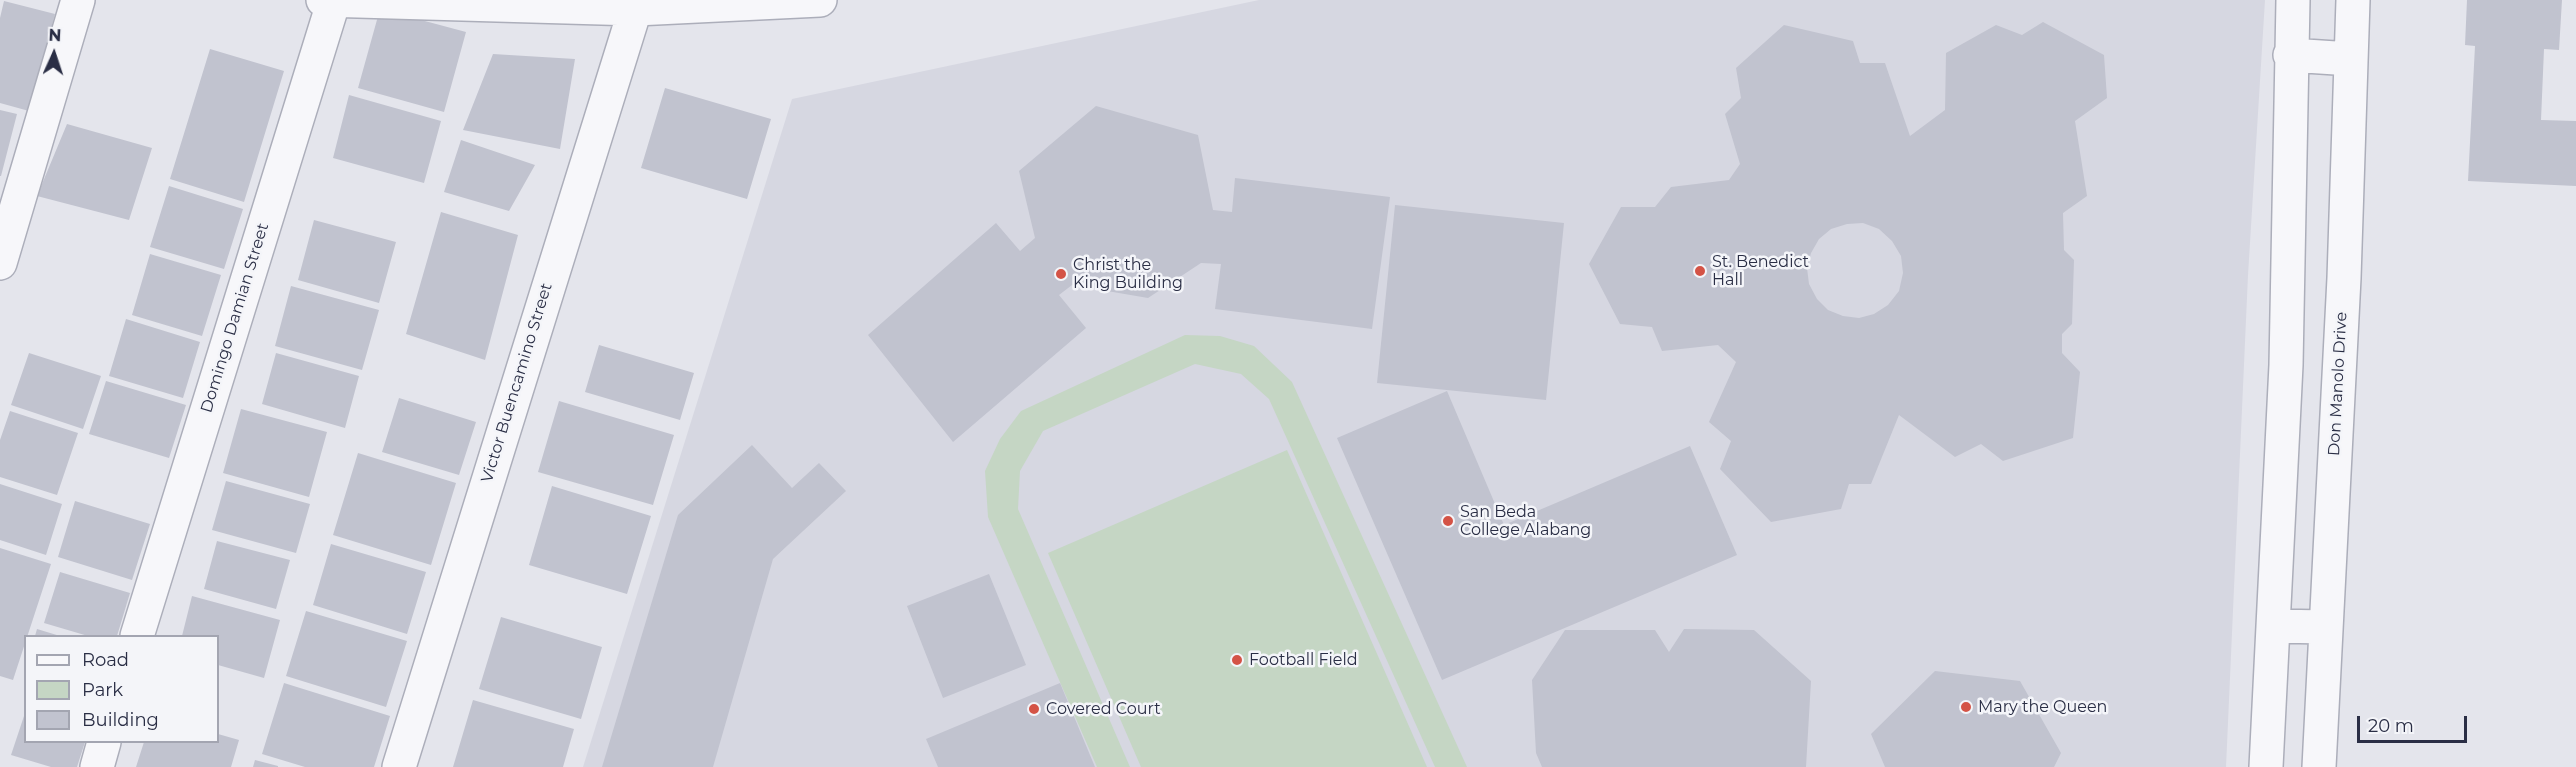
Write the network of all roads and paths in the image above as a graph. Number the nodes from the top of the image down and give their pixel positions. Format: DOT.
graph roads {
  1 [pos="78,0"];
  2 [pos="323,0"];
  3 [pos="334,0"];
  4 [pos="820,0"];
  5 [pos="2293,0"];
  6 [pos="2353,0"];
  7 [pos="637,4"];
  8 [pos="2290,55"];
  9 [pos="2351,59"];
  10 [pos="0,263"];
  11 [pos="2272,626"];
  12 [pos="2326,627"];
  13 [pos="137,635"];
  14 [pos="103,743"];
  15 [pos="97,767"];
  16 [pos="399,767"];
  17 [pos="2266,767"];
  18 [pos="2319,767"];
  1 -- 10 [label="street"];
  2 -- 3 [label="street"];
  3 -- 7 [label="street"];
  3 -- 13 [label="street, Domingo Damian Street"];
  4 -- 7 [label="street"];
  5 -- 8 [label="street"];
  6 -- 9 [label="street, Don Manolo Drive"];
  7 -- 16 [label="street, Victor Buencamino Street"];
  8 -- 9 [label="street"];
  8 -- 11 [label="street"];
  9 -- 12 [label="street, Don Manolo Drive"];
  11 -- 12 [label="street"];
  11 -- 17 [label="street"];
  12 -- 18 [label="street, Don Manolo Drive"];
  14 -- 15 [label="street"];
}
